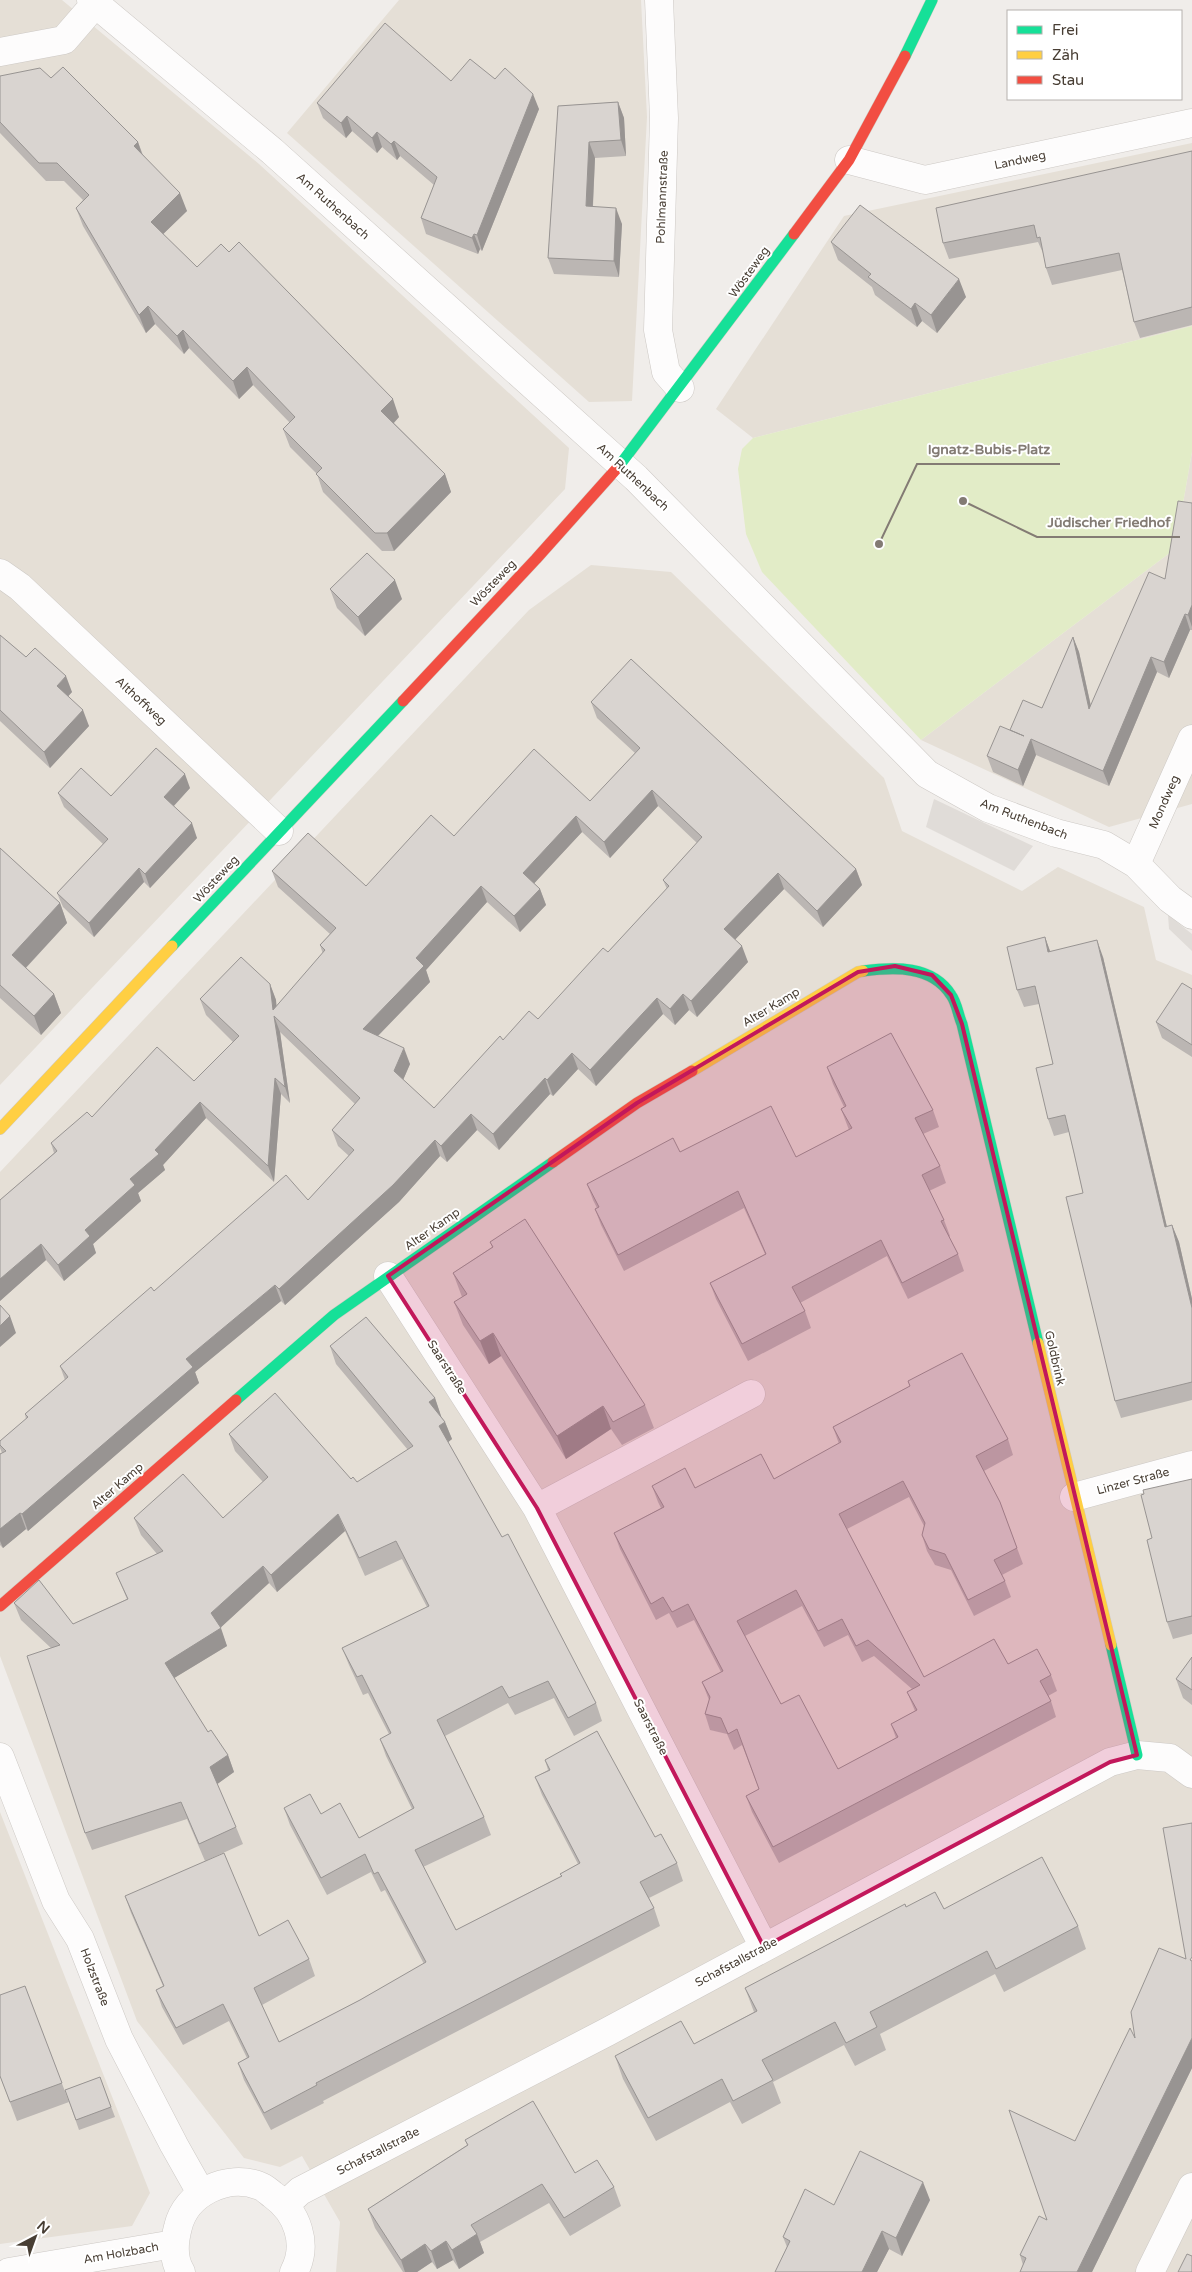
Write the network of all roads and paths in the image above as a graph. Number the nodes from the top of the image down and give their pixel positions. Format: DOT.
graph roads {
  1 [pos="659,0"];
  2 [pos="932,0"];
  3 [pos="93,2"];
  4 [pos="0,52"];
  5 [pos="1192,123"];
  6 [pos="849,160"];
  7 [pos="680,388"];
  8 [pos="621,464"];
  9 [pos="0,573"];
  10 [pos="1192,738"];
  11 [pos="280,831"];
  12 [pos="1136,864"];
  13 [pos="1192,915"];
  14 [pos="932,975"];
  15 [pos="0,1128"];
  16 [pos="388,1276"];
  17 [pos="751,1394"];
  18 [pos="1192,1465"];
  19 [pos="1074,1496"];
  20 [pos="537,1508"];
  21 [pos="0,1606"];
  22 [pos="1137,1755"];
  23 [pos="0,1757"];
  24 [pos="1192,1774"];
  25 [pos="764,1947"];
  26 [pos="1192,2187"];
  27 [pos="201,2193"];
  28 [pos="286,2204"];
  29 [pos="174,2244"];
  30 [pos="9,2272"];
  31 [pos="181,2272"];
  32 [pos="294,2272"];
  33 [pos="1150,2272"];
  1 -- 7 [label="street, Pohlmannstraße"];
  2 -- 6 [label="street, Wösteweg"];
  3 -- 4 [label="street"];
  3 -- 8 [label="street, Am Ruthenbach"];
  5 -- 6 [label="street, Landweg"];
  6 -- 7 [label="street, Wösteweg"];
  7 -- 8 [label="street, Wösteweg"];
  8 -- 11 [label="street, Wösteweg"];
  8 -- 12 [label="street, Am Ruthenbach"];
  9 -- 11 [label="street, Althoffweg"];
  10 -- 12 [label="street, Mondweg"];
  11 -- 15 [label="street, Wösteweg"];
  12 -- 13 [label="street, Am Ruthenbach"];
  14 -- 16 [label="street, Alter Kamp"];
  14 -- 19 [label="street, Goldbrink"];
  16 -- 20 [label="street, Saarstraße"];
  16 -- 21 [label="street, Alter Kamp"];
  17 -- 20 [label="street"];
  18 -- 19 [label="street, Linzer Straße"];
  19 -- 22 [label="street, Goldbrink"];
  20 -- 25 [label="street, Saarstraße"];
  22 -- 24 [label="street, Schafstallstraße"];
  22 -- 25 [label="street, Schafstallstraße"];
  23 -- 27 [label="street, Holzstraße"];
  25 -- 28 [label="street, Schafstallstraße"];
  26 -- 33 [label="street"];
  27 -- 28 [label="street"];
  27 -- 29 [label="street"];
  28 -- 32 [label="street"];
  29 -- 30 [label="street, Am Holzbach"];
  29 -- 31 [label="street"];
}
